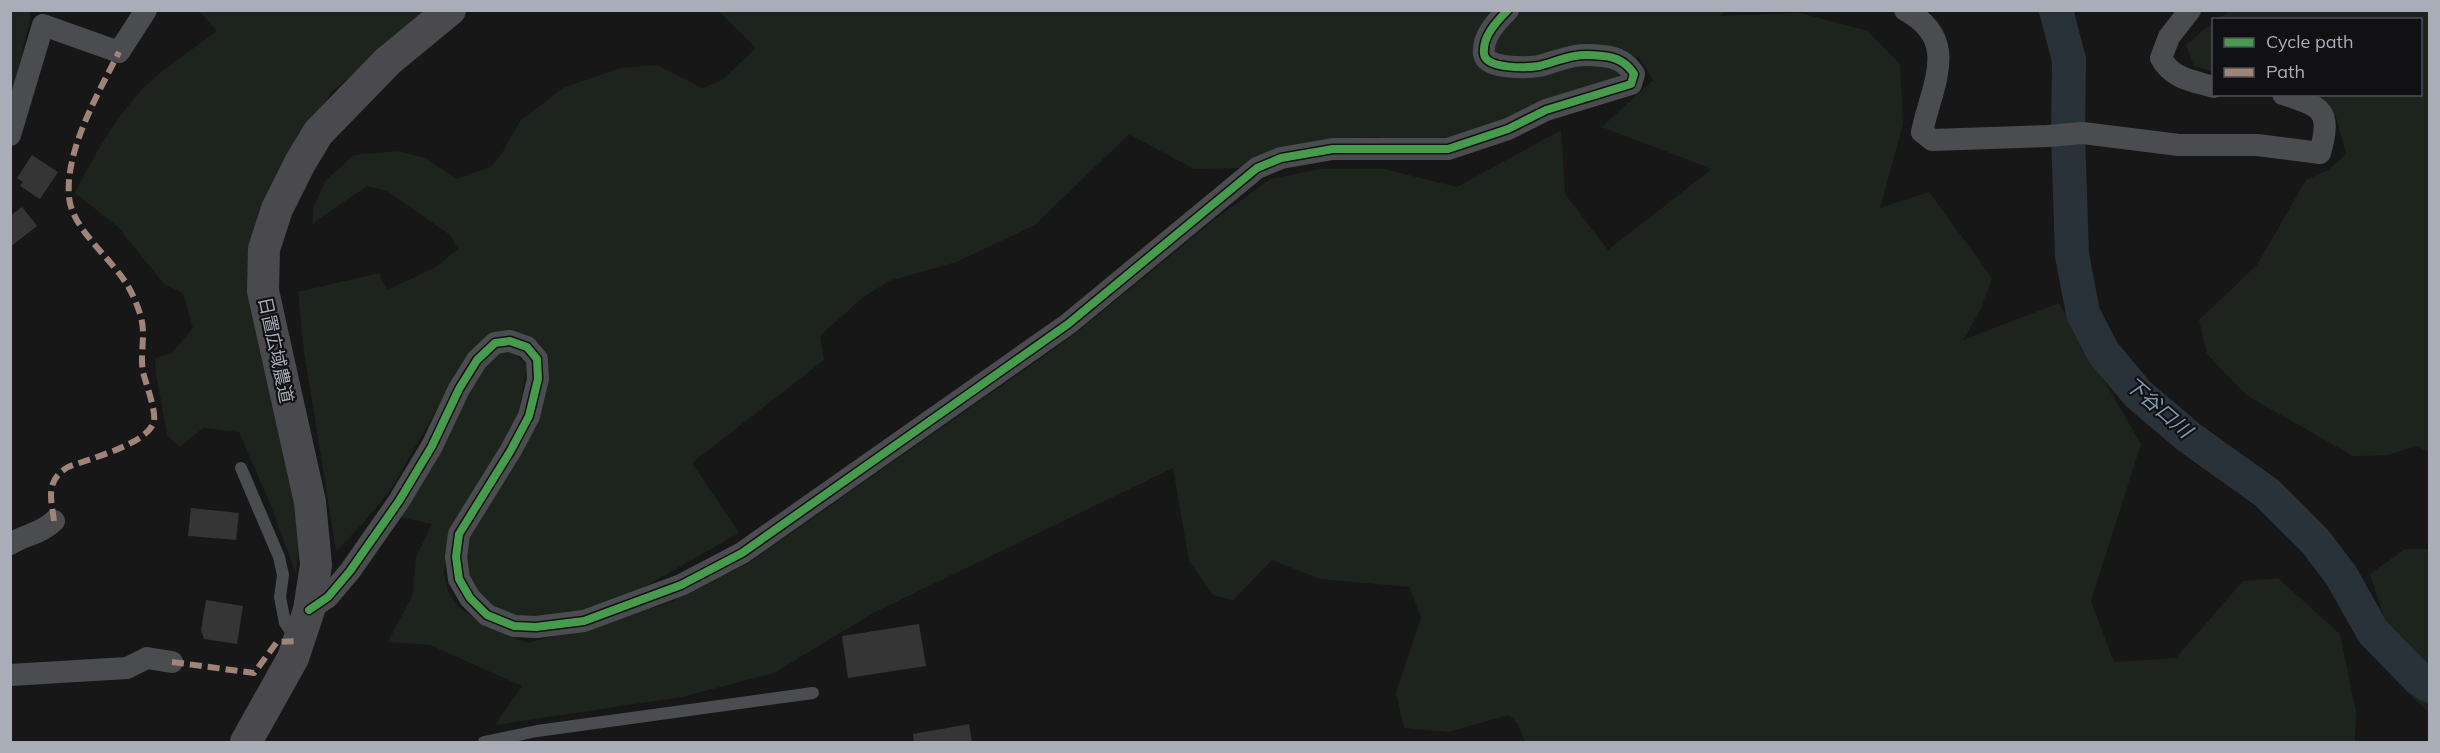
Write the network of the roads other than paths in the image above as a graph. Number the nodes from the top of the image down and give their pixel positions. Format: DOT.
graph roads {
  1 [pos="146,10"];
  2 [pos="450,10"];
  3 [pos="1508,10"];
  4 [pos="1905,10"];
  5 [pos="2190,10"];
  6 [pos="2212,86"];
  7 [pos="2289,96"];
  8 [pos="10,135"];
  9 [pos="242,468"];
  10 [pos="54,521"];
  11 [pos="10,544"];
  12 [pos="309,610"];
  13 [pos="298,641"];
  14 [pos="172,662"];
  15 [pos="10,675"];
  16 [pos="813,693"];
  17 [pos="246,742"];
  18 [pos="484,742"];
  1 -- 8 [label="street"];
  2 -- 12 [label="street, 日置広域農道"];
  3 -- 12 [label="street"];
  4 -- 7 [label="street"];
  5 -- 6 [label="street"];
  9 -- 13 [label="lane"];
  10 -- 11 [label="street"];
  12 -- 13 [label="street, 日置広域農道"];
  13 -- 17 [label="street, 日置広域農道"];
  14 -- 15 [label="street"];
  16 -- 18 [label="lane"];
}
